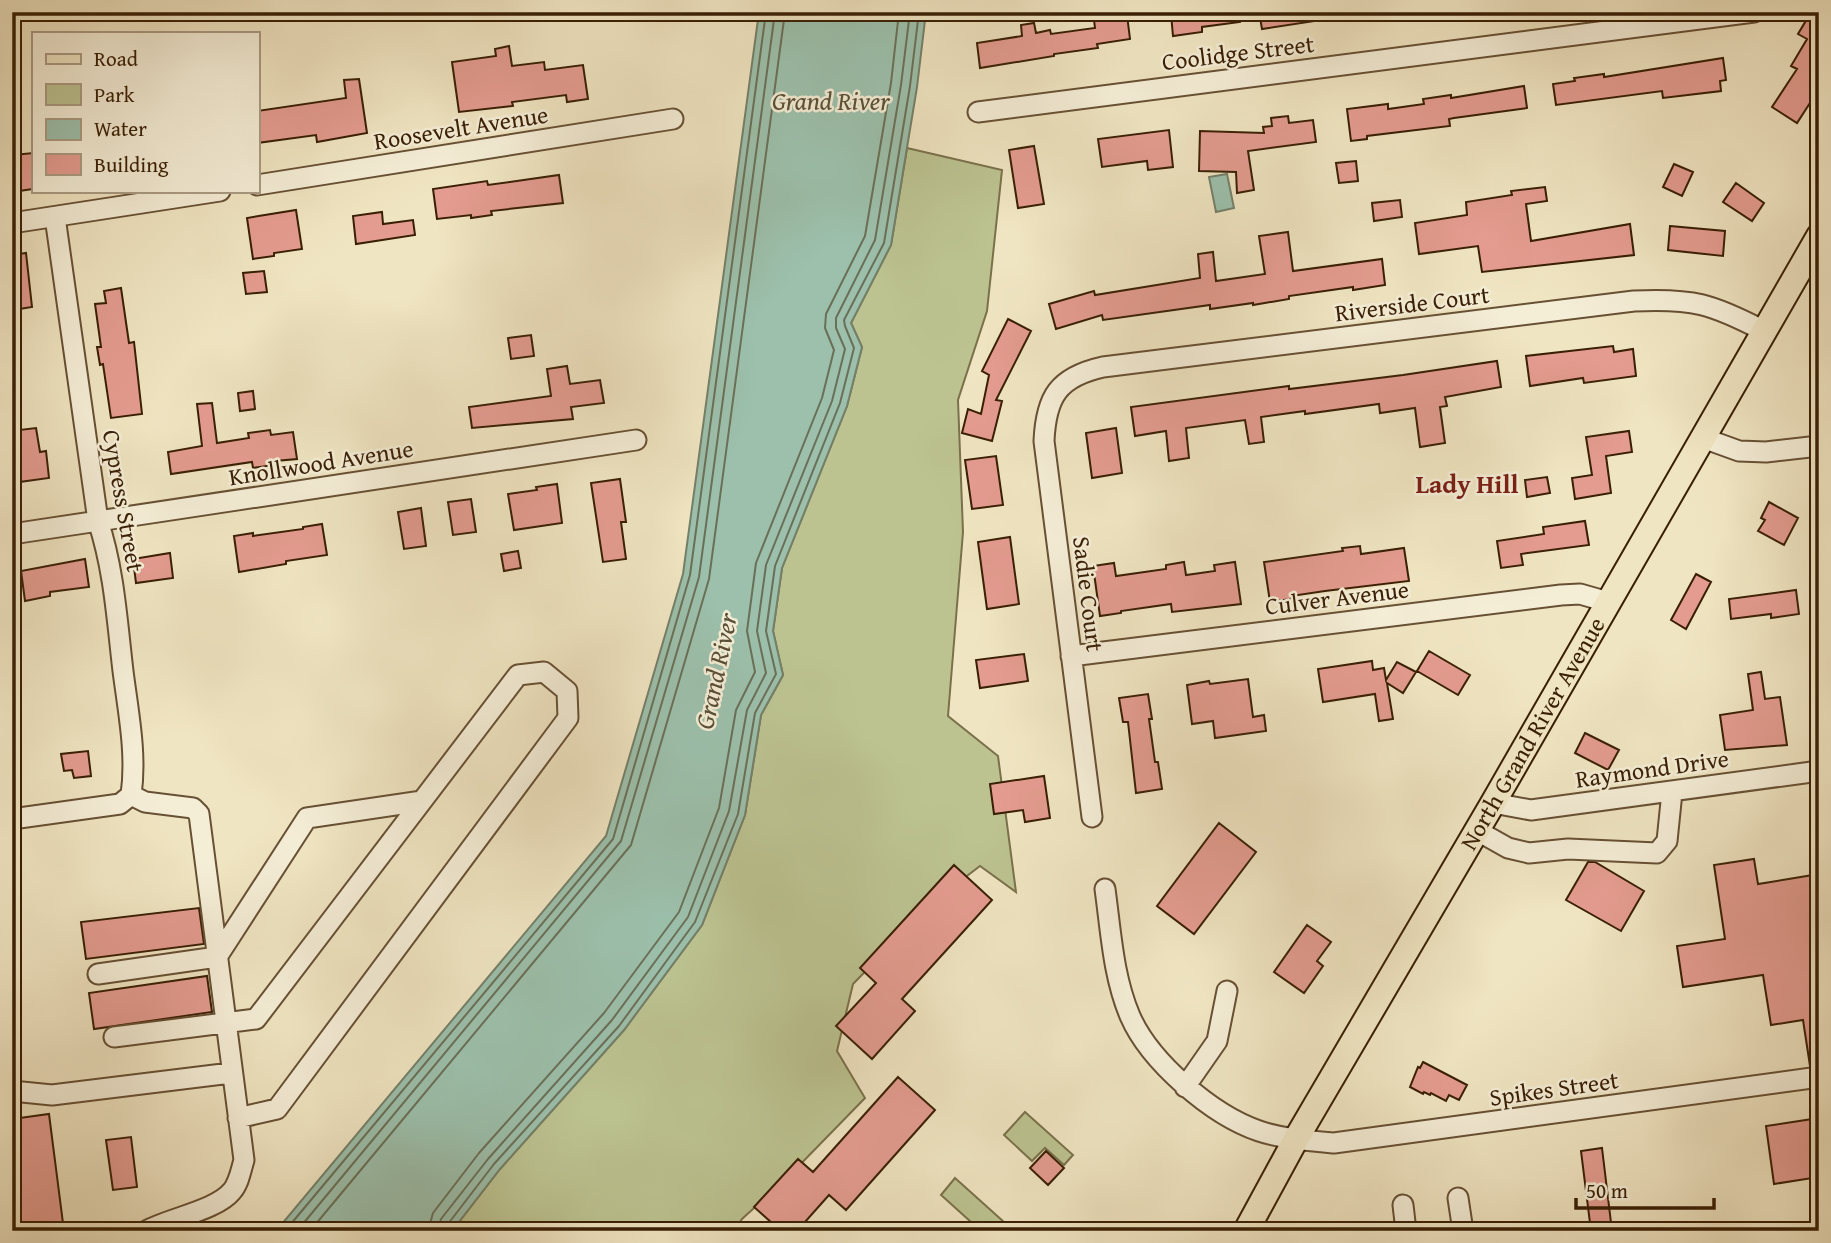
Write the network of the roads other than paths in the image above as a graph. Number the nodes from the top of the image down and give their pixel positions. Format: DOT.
graph roads {
  1 [pos="1754,12"];
  2 [pos="978,112"];
  3 [pos="673,119"];
  4 [pos="259,185"];
  5 [pos="214,192"];
  6 [pos="55,217"];
  7 [pos="12,223"];
  8 [pos="1819,236"];
  9 [pos="1764,331"];
  10 [pos="1065,383"];
  11 [pos="1703,438"];
  12 [pos="636,440"];
  13 [pos="1819,446"];
  14 [pos="98,521"];
  15 [pos="12,534"];
  16 [pos="1608,602"];
  17 [pos="1071,656"];
  18 [pos="1819,771"];
  19 [pos="1672,792"];
  20 [pos="131,795"];
  21 [pos="422,801"];
  22 [pos="1493,803"];
  23 [pos="1092,817"];
  24 [pos="12,819"];
  25 [pos="1476,830"];
  26 [pos="1105,890"];
  27 [pos="217,957"];
  28 [pos="98,974"];
  29 [pos="1227,991"];
  30 [pos="225,1024"];
  31 [pos="114,1037"];
  32 [pos="231,1073"];
  33 [pos="1819,1077"];
  34 [pos="1185,1087"];
  35 [pos="12,1091"];
  36 [pos="238,1118"];
  37 [pos="1296,1139"];
  38 [pos="1458,1198"];
  39 [pos="1403,1205"];
  40 [pos="146,1231"];
  41 [pos="1246,1231"];
  42 [pos="1406,1231"];
  43 [pos="1464,1231"];
  1 -- 2 [label="street, Coolidge Street"];
  3 -- 4 [label="street, Roosevelt Avenue"];
  5 -- 6 [label="street"];
  6 -- 7 [label="street"];
  6 -- 14 [label="street, Cypress Street"];
  8 -- 9 [label="main road, North Grand River Avenue"];
  9 -- 10 [label="street, Riverside Court"];
  9 -- 11 [label="main road, North Grand River Avenue"];
  10 -- 17 [label="street, Sadie Court"];
  11 -- 13 [label="street"];
  11 -- 16 [label="main road, North Grand River Avenue"];
  12 -- 14 [label="street, Knollwood Avenue"];
  14 -- 15 [label="street, Knollwood Avenue"];
  14 -- 20 [label="street, Cypress Street"];
  16 -- 17 [label="street, Culver Avenue"];
  16 -- 22 [label="main road, North Grand River Avenue"];
  17 -- 23 [label="street, Sadie Court"];
  18 -- 19 [label="street, Raymond Drive"];
  19 -- 22 [label="street, Raymond Drive"];
  19 -- 25 [label="street"];
  20 -- 24 [label="street"];
  20 -- 27 [label="street"];
  21 -- 27 [label="street"];
  21 -- 30 [label="street"];
  21 -- 36 [label="street"];
  22 -- 25 [label="main road, North Grand River Avenue"];
  25 -- 37 [label="main road, North Grand River Avenue"];
  26 -- 34 [label="street"];
  27 -- 28 [label="street"];
  27 -- 30 [label="street"];
  29 -- 34 [label="street"];
  30 -- 31 [label="street"];
  30 -- 32 [label="street"];
  32 -- 35 [label="street"];
  32 -- 36 [label="street"];
  33 -- 37 [label="street, Spikes Street"];
  34 -- 37 [label="street"];
  36 -- 40 [label="street"];
  37 -- 41 [label="main road, North Grand River Avenue"];
  38 -- 43 [label="street"];
  39 -- 42 [label="street"];
}
